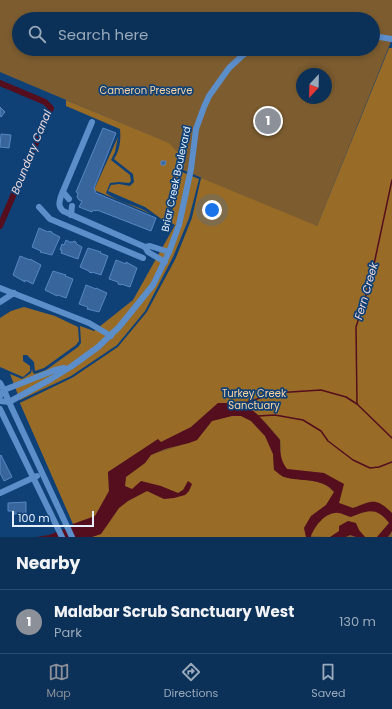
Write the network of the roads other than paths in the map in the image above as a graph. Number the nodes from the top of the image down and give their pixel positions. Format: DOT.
graph roads {
  1 [pos="380,37"];
  2 [pos="392,39"];
  3 [pos="242,56"];
  4 [pos="92,122"];
  5 [pos="63,192"];
  6 [pos="69,199"];
  7 [pos="72,206"];
  8 [pos="40,207"];
  9 [pos="71,214"];
  10 [pos="104,228"];
  11 [pos="99,239"];
  12 [pos="146,247"];
  13 [pos="169,252"];
  14 [pos="143,258"];
  15 [pos="165,262"];
  16 [pos="0,288"];
  17 [pos="14,292"];
  18 [pos="0,302"];
  19 [pos="111,336"];
  20 [pos="72,366"];
  21 [pos="0,383"];
  22 [pos="4,390"];
  23 [pos="0,396"];
  24 [pos="0,401"];
  25 [pos="9,402"];
  26 [pos="0,409"];
  27 [pos="42,473"];
  28 [pos="34,477"];
  29 [pos="0,493"];
  30 [pos="62,537"];
  31 [pos="72,537"];
  1 -- 2 [label="street"];
  3 -- 13 [label="street, Briar Creek Boulevard"];
  4 -- 5 [label="street"];
  5 -- 6 [label="street"];
  5 -- 9 [label="street"];
  7 -- 9 [label="street"];
  8 -- 11 [label="street"];
  9 -- 10 [label="street"];
  10 -- 11 [label="street"];
  10 -- 12 [label="street"];
  11 -- 14 [label="street"];
  12 -- 13 [label="street"];
  12 -- 15 [label="street"];
  13 -- 15 [label="street, Briar Creek Boulevard"];
  15 -- 19 [label="street, Briar Creek Boulevard"];
  16 -- 17 [label="street"];
  17 -- 18 [label="street"];
  17 -- 19 [label="street"];
  19 -- 20 [label="street, Briar Creek Boulevard"];
  20 -- 22 [label="street, Briar Creek Boulevard"];
  20 -- 25 [label="street, Briar Creek Boulevard"];
  21 -- 22 [label="street"];
  22 -- 23 [label="street"];
  22 -- 25 [label="street"];
  24 -- 25 [label="street"];
  25 -- 27 [label="street"];
  26 -- 28 [label="street"];
  27 -- 28 [label="street"];
  27 -- 31 [label="street"];
  28 -- 29 [label="street"];
  28 -- 30 [label="street"];
}
